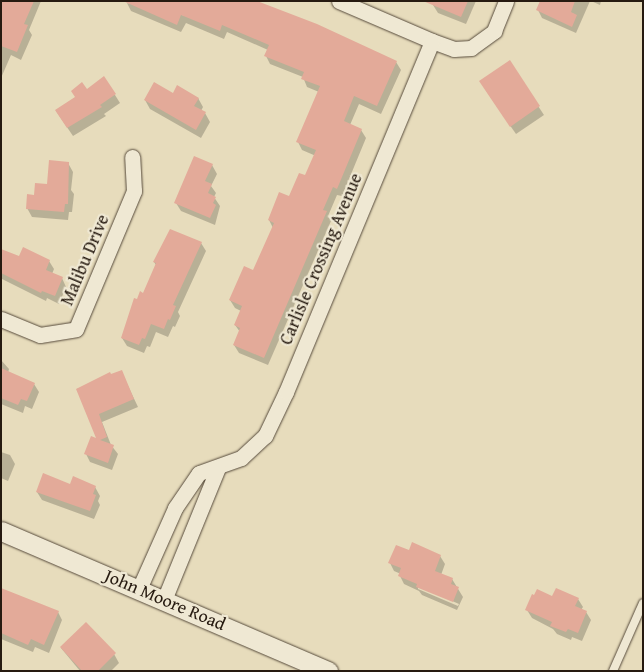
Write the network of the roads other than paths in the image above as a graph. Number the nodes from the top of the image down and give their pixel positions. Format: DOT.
graph roads {
  1 [pos="339,1"];
  2 [pos="506,1"];
  3 [pos="432,42"];
  4 [pos="132,157"];
  5 [pos="1,319"];
  6 [pos="218,468"];
  7 [pos="1,531"];
  8 [pos="139,590"];
  9 [pos="164,600"];
  10 [pos="643,603"];
  11 [pos="328,671"];
  12 [pos="613,671"];
  1 -- 3 [label="street"];
  2 -- 3 [label="street"];
  3 -- 6 [label="street, Carlisle Crossing Avenue"];
  4 -- 5 [label="street, Malibu Drive"];
  6 -- 8 [label="street, Carlisle Crossing Avenue"];
  6 -- 9 [label="street"];
  7 -- 8 [label="street, John Moore Road"];
  8 -- 9 [label="street, John Moore Road"];
  9 -- 11 [label="street, John Moore Road"];
  10 -- 12 [label="lane"];
}
